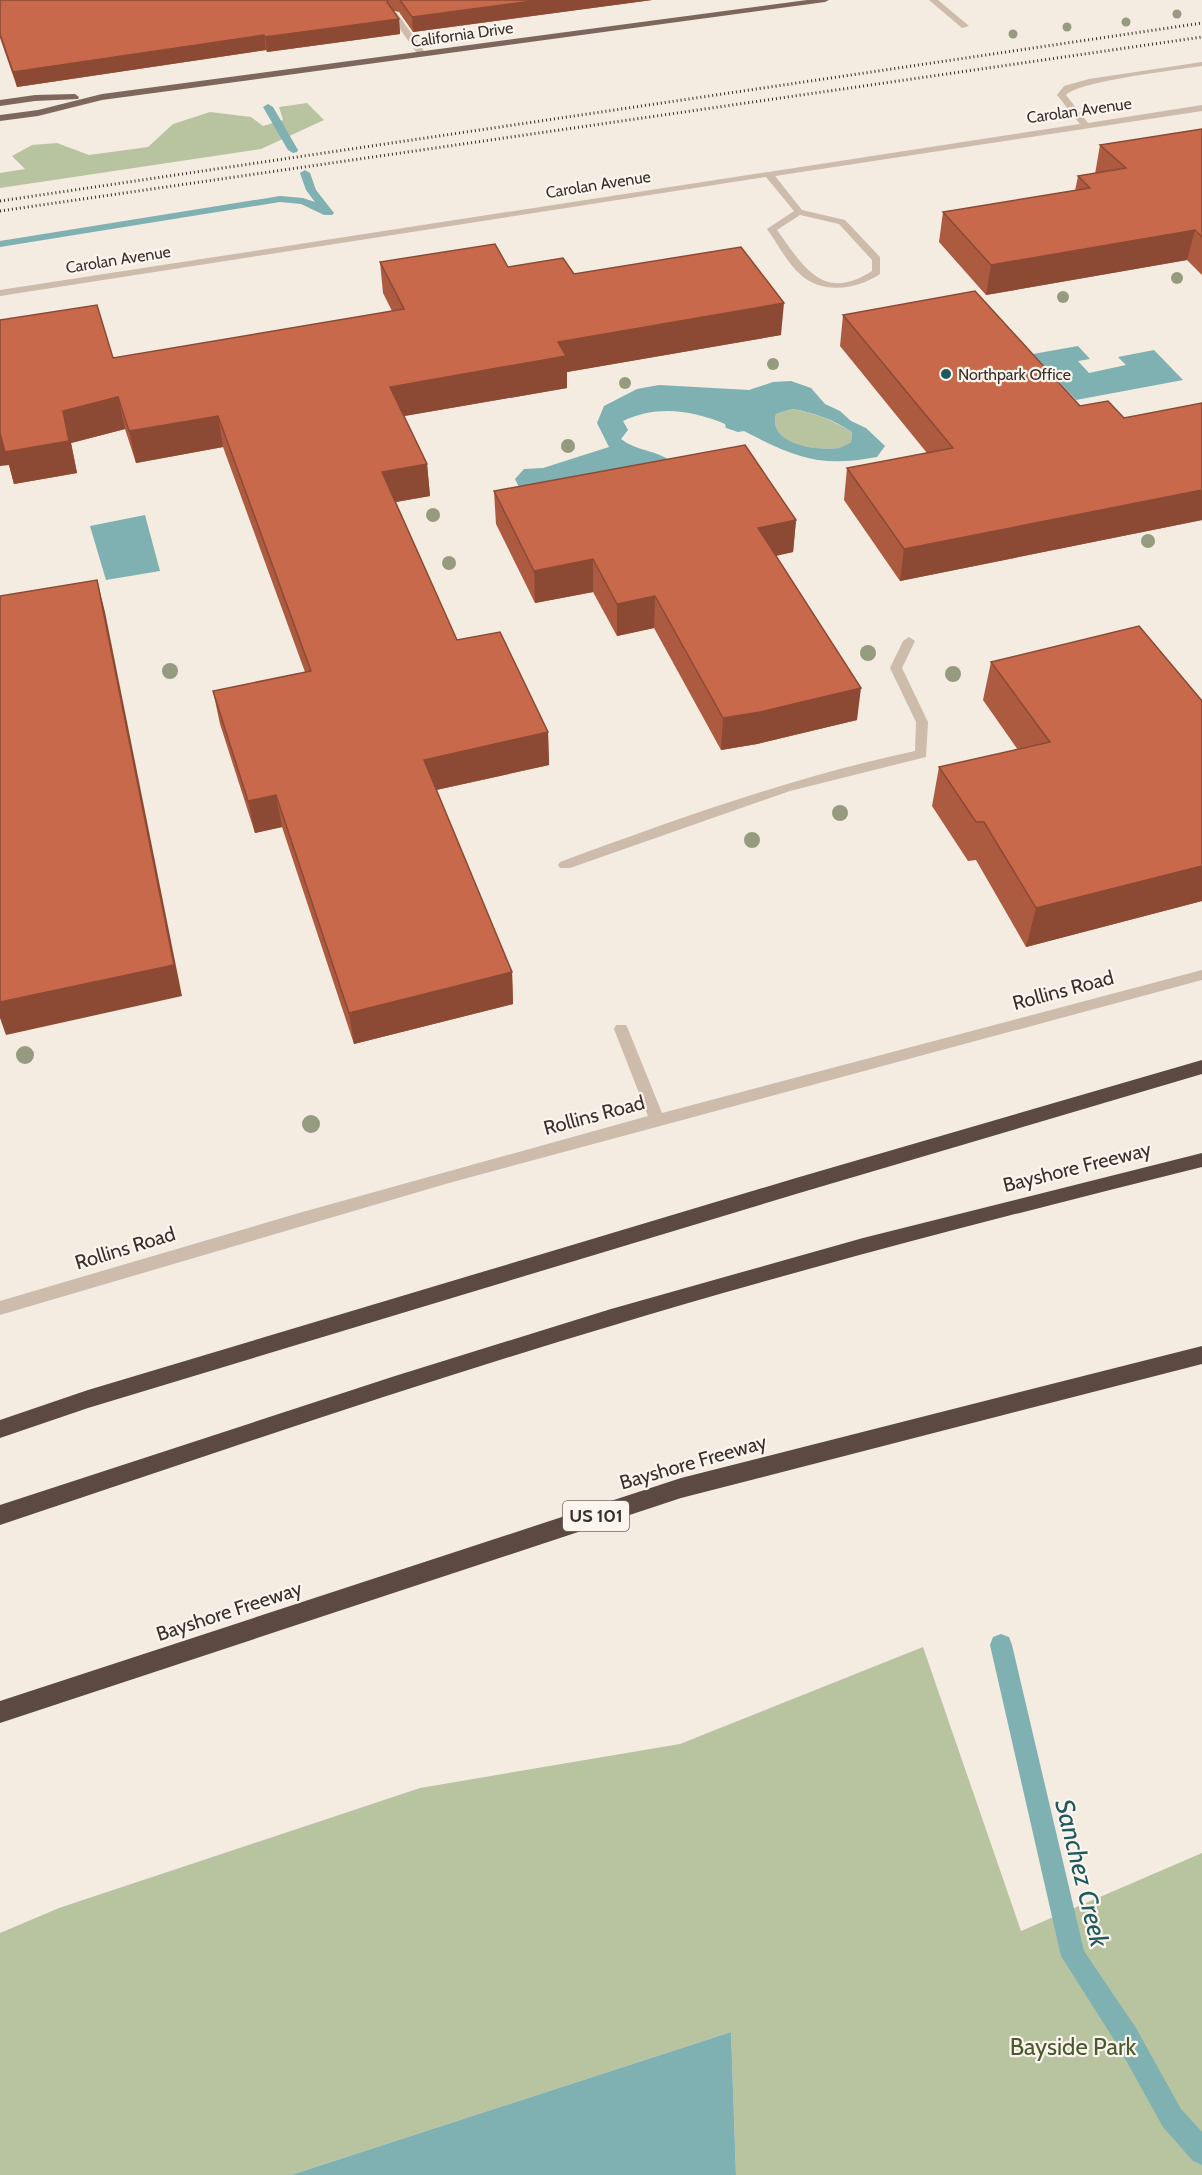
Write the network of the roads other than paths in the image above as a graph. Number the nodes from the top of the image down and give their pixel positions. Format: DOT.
graph roads {
  1 [pos="825,0"];
  2 [pos="933,0"];
  3 [pos="394,15"];
  4 [pos="965,26"];
  5 [pos="422,54"];
  6 [pos="1202,64"];
  7 [pos="102,97"];
  8 [pos="0,103"];
  9 [pos="1202,108"];
  10 [pos="0,118"];
  11 [pos="1085,124"];
  12 [pos="768,173"];
  13 [pos="799,212"];
  14 [pos="0,293"];
  15 [pos="909,641"];
  16 [pos="565,865"];
  17 [pos="1202,975"];
  18 [pos="621,1029"];
  19 [pos="1202,1067"];
  20 [pos="657,1120"];
  21 [pos="1202,1160"];
  22 [pos="0,1308"];
  23 [pos="1202,1355"];
  24 [pos="0,1429"];
  25 [pos="0,1515"];
  26 [pos="0,1712"];
  1 -- 5 [label="main road, California Drive"];
  2 -- 4 [label="street"];
  3 -- 5 [label="street"];
  5 -- 7 [label="main road, California Drive"];
  6 -- 11 [label="street"];
  7 -- 8 [label="main road, California Drive"];
  7 -- 10 [label="main road, California Drive"];
  9 -- 11 [label="street, Carolan Avenue"];
  11 -- 12 [label="street, Carolan Avenue"];
  12 -- 13 [label="street"];
  12 -- 14 [label="street, Carolan Avenue"];
  13 -- 13 [label="street"];
  15 -- 16 [label="street"];
  17 -- 20 [label="street, Rollins Road"];
  18 -- 20 [label="street"];
  19 -- 24 [label="highway"];
  20 -- 22 [label="street, Rollins Road"];
  21 -- 25 [label="highway, Bayshore Freeway"];
  23 -- 26 [label="highway, Bayshore Freeway / US 101"];
}
